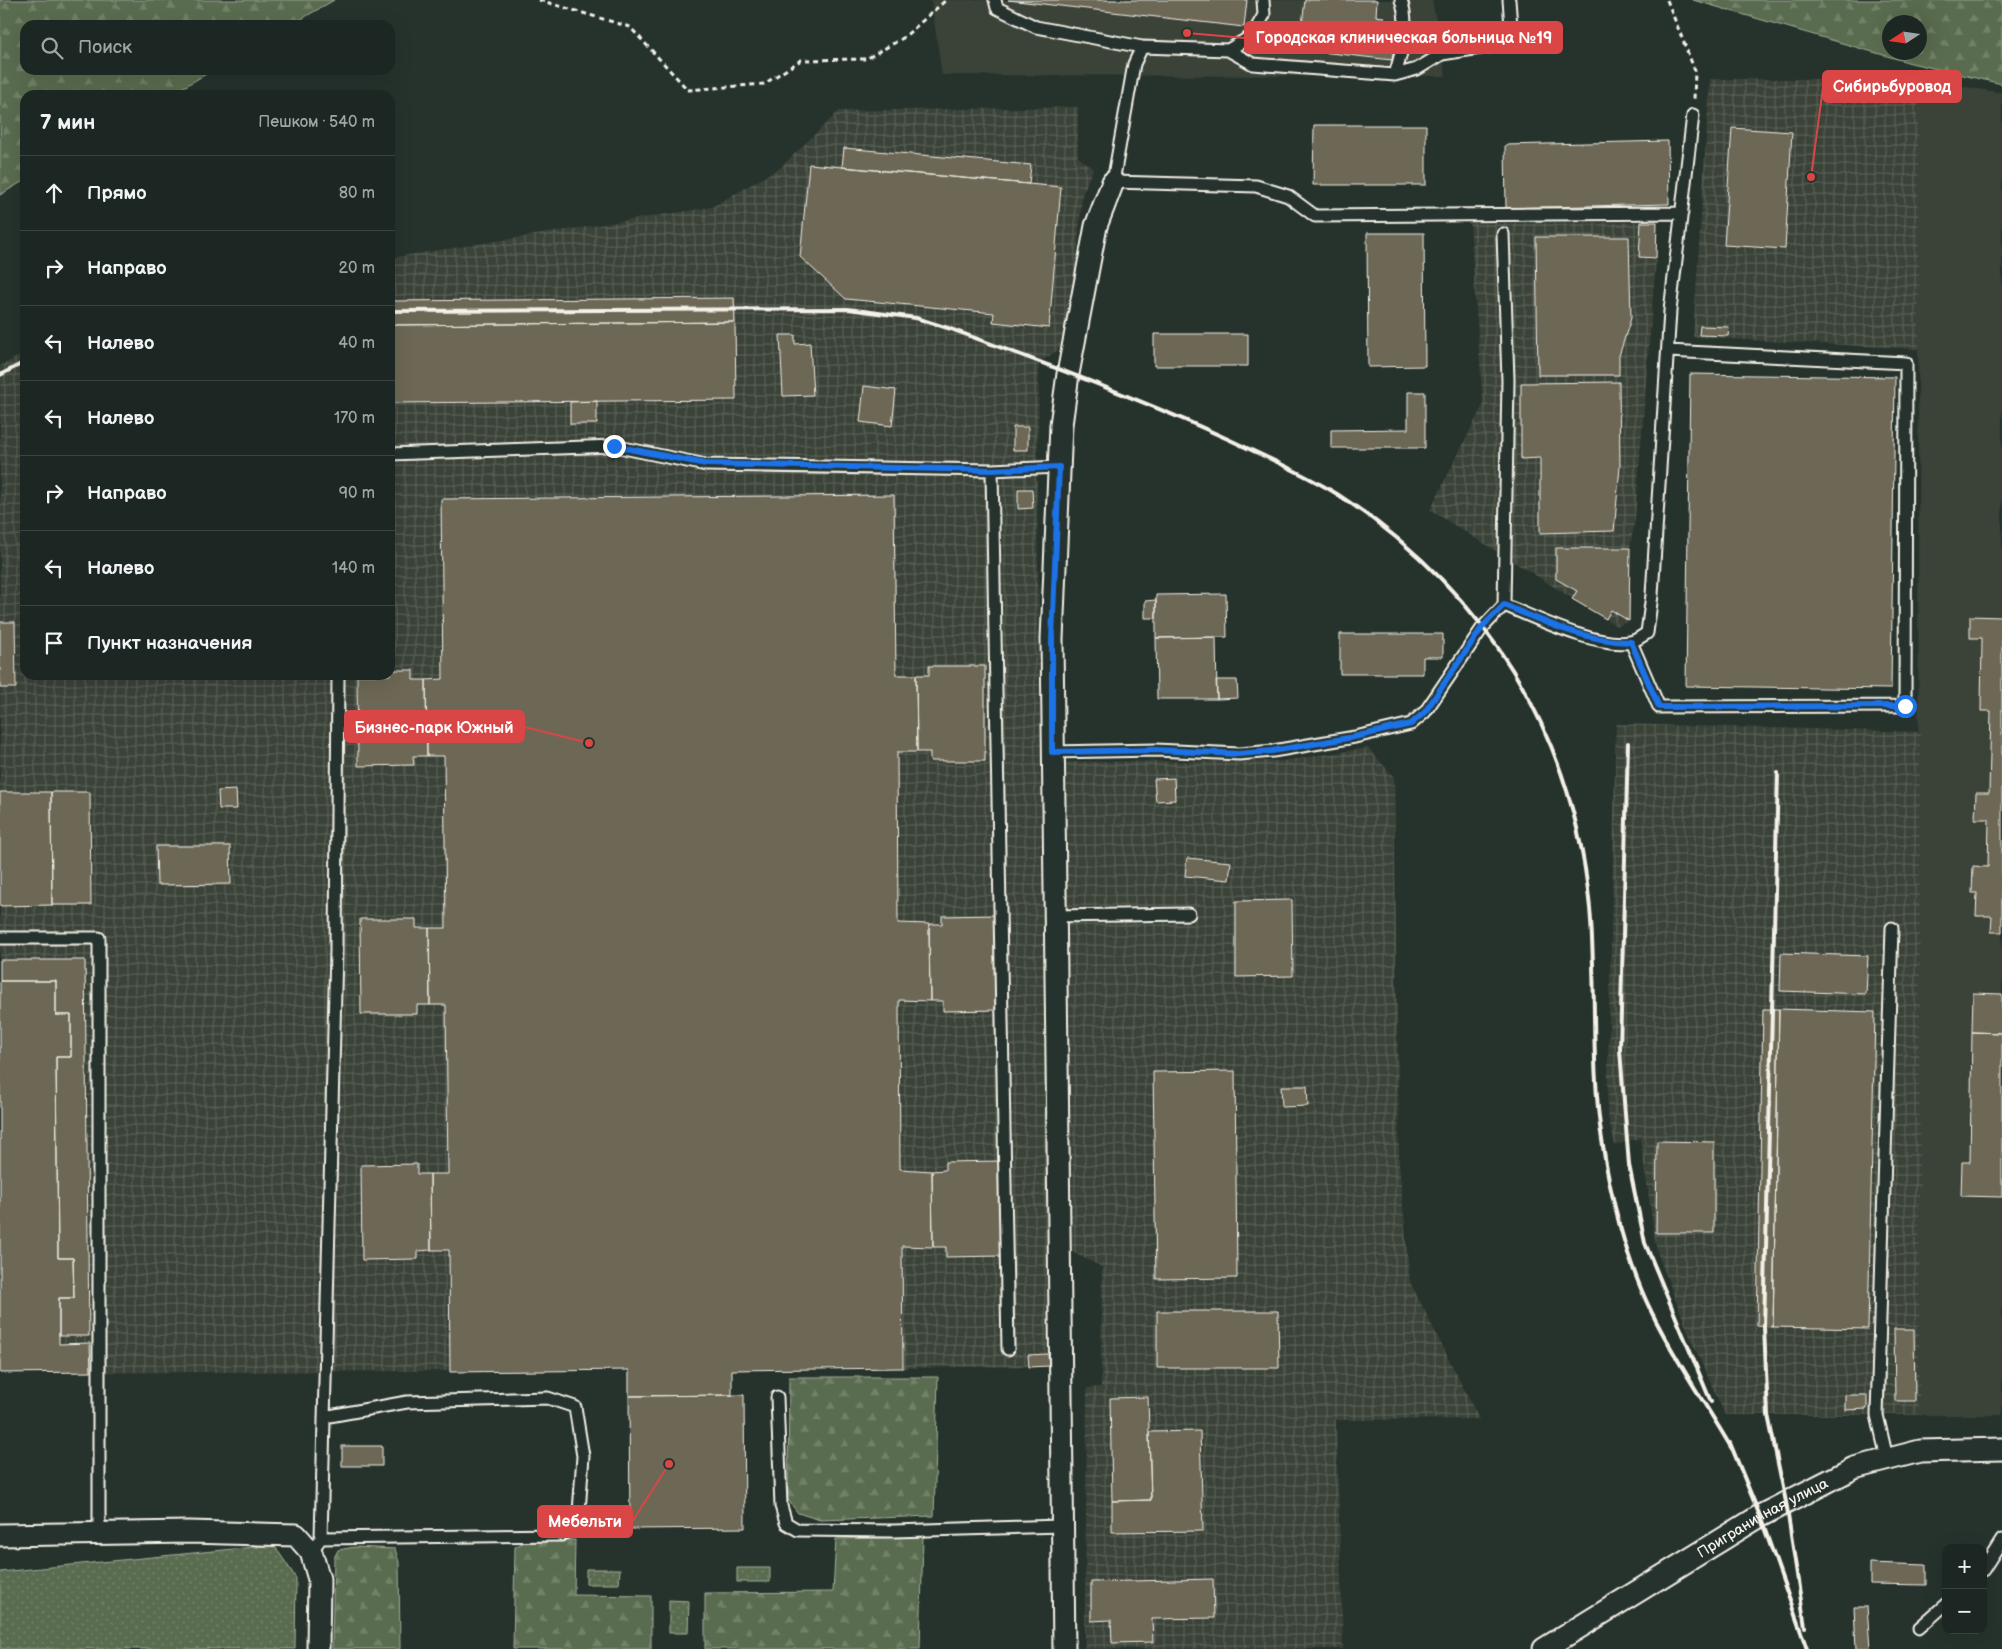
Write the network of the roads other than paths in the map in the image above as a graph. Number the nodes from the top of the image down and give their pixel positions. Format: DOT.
graph roads {
  1 [pos="995,0"];
  2 [pos="1263,0"];
  3 [pos="1401,0"];
  4 [pos="1509,0"];
  5 [pos="1142,47"];
  6 [pos="1228,50"];
  7 [pos="1395,75"];
  8 [pos="1694,115"];
  9 [pos="1113,182"];
  10 [pos="1682,213"];
  11 [pos="1503,234"];
  12 [pos="1668,351"];
  13 [pos="395,454"];
  14 [pos="1059,467"];
  15 [pos="992,470"];
  16 [pos="1504,605"];
  17 [pos="1631,642"];
  18 [pos="338,680"];
  19 [pos="1052,752"];
  20 [pos="1189,914"];
  21 [pos="1054,916"];
  22 [pos="1892,928"];
  23 [pos="0,938"];
  24 [pos="1008,1349"];
  25 [pos="777,1397"];
  26 [pos="324,1417"];
  27 [pos="2002,1449"];
  28 [pos="1887,1458"];
  29 [pos="1062,1526"];
  30 [pos="99,1533"];
  31 [pos="0,1535"];
  32 [pos="2002,1540"];
  33 [pos="316,1545"];
  34 [pos="1987,1564"];
  35 [pos="1942,1608"];
  36 [pos="1919,1628"];
  37 [pos="318,1649"];
  38 [pos="1064,1649"];
  39 [pos="1544,1649"];
  1 -- 5 [label="lane"];
  2 -- 6 [label="lane"];
  3 -- 7 [label="lane"];
  4 -- 7 [label="lane"];
  5 -- 6 [label="lane"];
  5 -- 9 [label="lane"];
  6 -- 7 [label="lane"];
  8 -- 10 [label="lane"];
  9 -- 10 [label="lane"];
  9 -- 14 [label="street"];
  10 -- 12 [label="lane"];
  11 -- 16 [label="lane"];
  12 -- 17 [label="lane"];
  12 -- 17 [label="lane"];
  13 -- 15 [label="lane"];
  14 -- 15 [label="lane"];
  14 -- 19 [label="street"];
  15 -- 24 [label="lane"];
  16 -- 17 [label="lane"];
  16 -- 19 [label="lane"];
  18 -- 26 [label="lane"];
  19 -- 21 [label="street"];
  20 -- 21 [label="lane"];
  21 -- 29 [label="street"];
  22 -- 28 [label="lane"];
  23 -- 30 [label="lane"];
  25 -- 29 [label="lane"];
  26 -- 33 [label="lane"];
  26 -- 33 [label="lane"];
  27 -- 28 [label="street, Приграничная улица"];
  28 -- 39 [label="street, Приграничная улица"];
  29 -- 38 [label="street"];
  30 -- 31 [label="street"];
  30 -- 33 [label="street"];
  32 -- 34 [label="lane"];
  33 -- 37 [label="street"];
  35 -- 36 [label="lane"];
}
